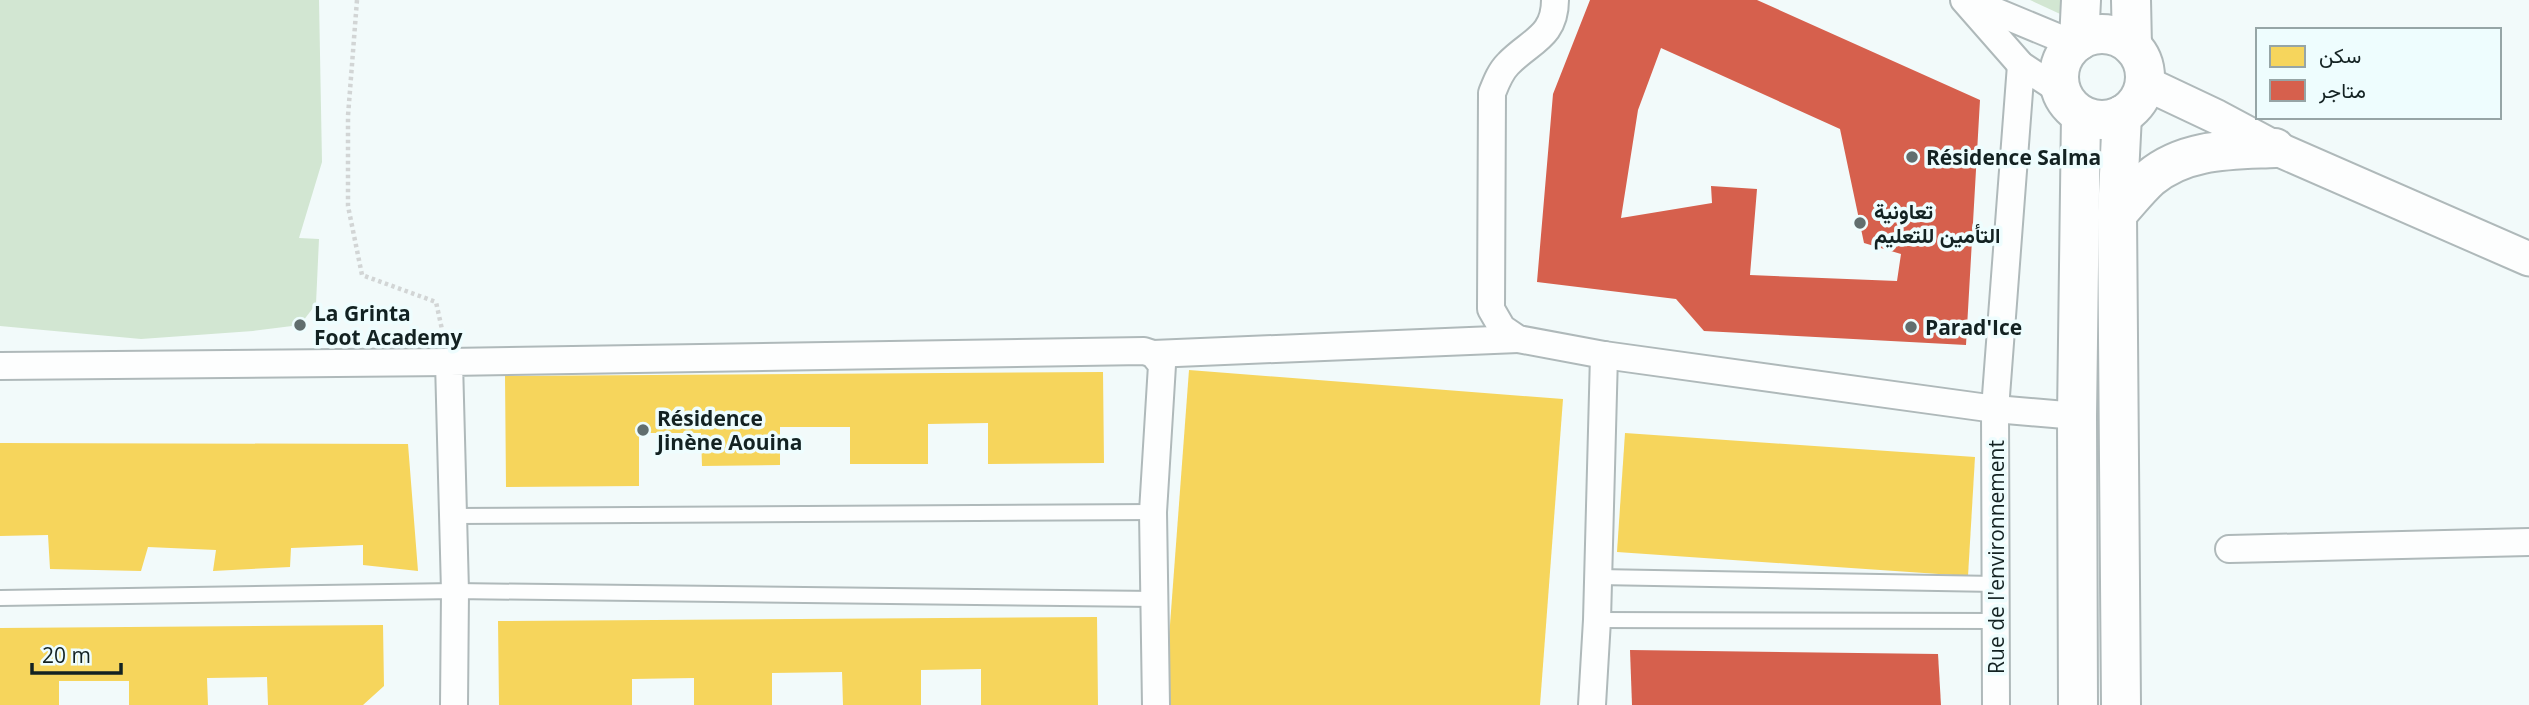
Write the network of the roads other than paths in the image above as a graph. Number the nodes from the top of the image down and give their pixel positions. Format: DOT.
graph roads {
  1 [pos="1555,0"];
  2 [pos="1966,0"];
  3 [pos="2081,0"];
  4 [pos="2131,0"];
  5 [pos="2077,43"];
  6 [pos="2132,46"];
  7 [pos="2021,65"];
  8 [pos="2145,83"];
  9 [pos="2071,104"];
  10 [pos="2122,116"];
  11 [pos="2275,148"];
  12 [pos="2117,214"];
  13 [pos="2529,259"];
  14 [pos="1518,339"];
  15 [pos="1153,354"];
  16 [pos="1604,355"];
  17 [pos="449,362"];
  18 [pos="0,366"];
  19 [pos="1995,408"];
  20 [pos="2077,416"];
  21 [pos="1153,512"];
  22 [pos="453,516"];
  23 [pos="2529,542"];
  24 [pos="2229,549"];
  25 [pos="1598,577"];
  26 [pos="1996,584"];
  27 [pos="455,592"];
  28 [pos="0,598"];
  29 [pos="1156,599"];
  30 [pos="1597,620"];
  31 [pos="1996,621"];
  32 [pos="454,705"];
  33 [pos="1156,705"];
  34 [pos="1592,705"];
  35 [pos="1996,705"];
  36 [pos="2078,705"];
  37 [pos="2121,705"];
  1 -- 14 [label="street"];
  2 -- 5 [label="street"];
  2 -- 7 [label="street"];
  3 -- 5 [label="main road"];
  4 -- 6 [label="main road"];
  5 -- 6 [label="main road"];
  5 -- 9 [label="main road"];
  6 -- 8 [label="main road"];
  7 -- 9 [label="street"];
  7 -- 19 [label="street, Rue de l'environnement"];
  8 -- 10 [label="main road"];
  8 -- 11 [label="street"];
  9 -- 10 [label="main road"];
  9 -- 20 [label="main road"];
  10 -- 12 [label="main road"];
  11 -- 12 [label="main road"];
  11 -- 13 [label="street"];
  12 -- 37 [label="main road"];
  14 -- 15 [label="street"];
  14 -- 16 [label="street"];
  15 -- 17 [label="street"];
  15 -- 21 [label="street"];
  16 -- 19 [label="street"];
  16 -- 25 [label="street"];
  17 -- 18 [label="street"];
  17 -- 22 [label="street"];
  19 -- 20 [label="street"];
  19 -- 26 [label="street, Rue de l'environnement"];
  20 -- 36 [label="main road"];
  21 -- 22 [label="lane"];
  21 -- 29 [label="street"];
  22 -- 27 [label="street"];
  23 -- 24 [label="street"];
  25 -- 26 [label="lane"];
  25 -- 30 [label="street"];
  26 -- 31 [label="street, Rue de l'environnement"];
  27 -- 28 [label="lane"];
  27 -- 29 [label="lane"];
  27 -- 32 [label="street"];
  29 -- 33 [label="street"];
  30 -- 31 [label="lane"];
  30 -- 34 [label="street"];
  31 -- 35 [label="street, Rue de l'environnement"];
}
